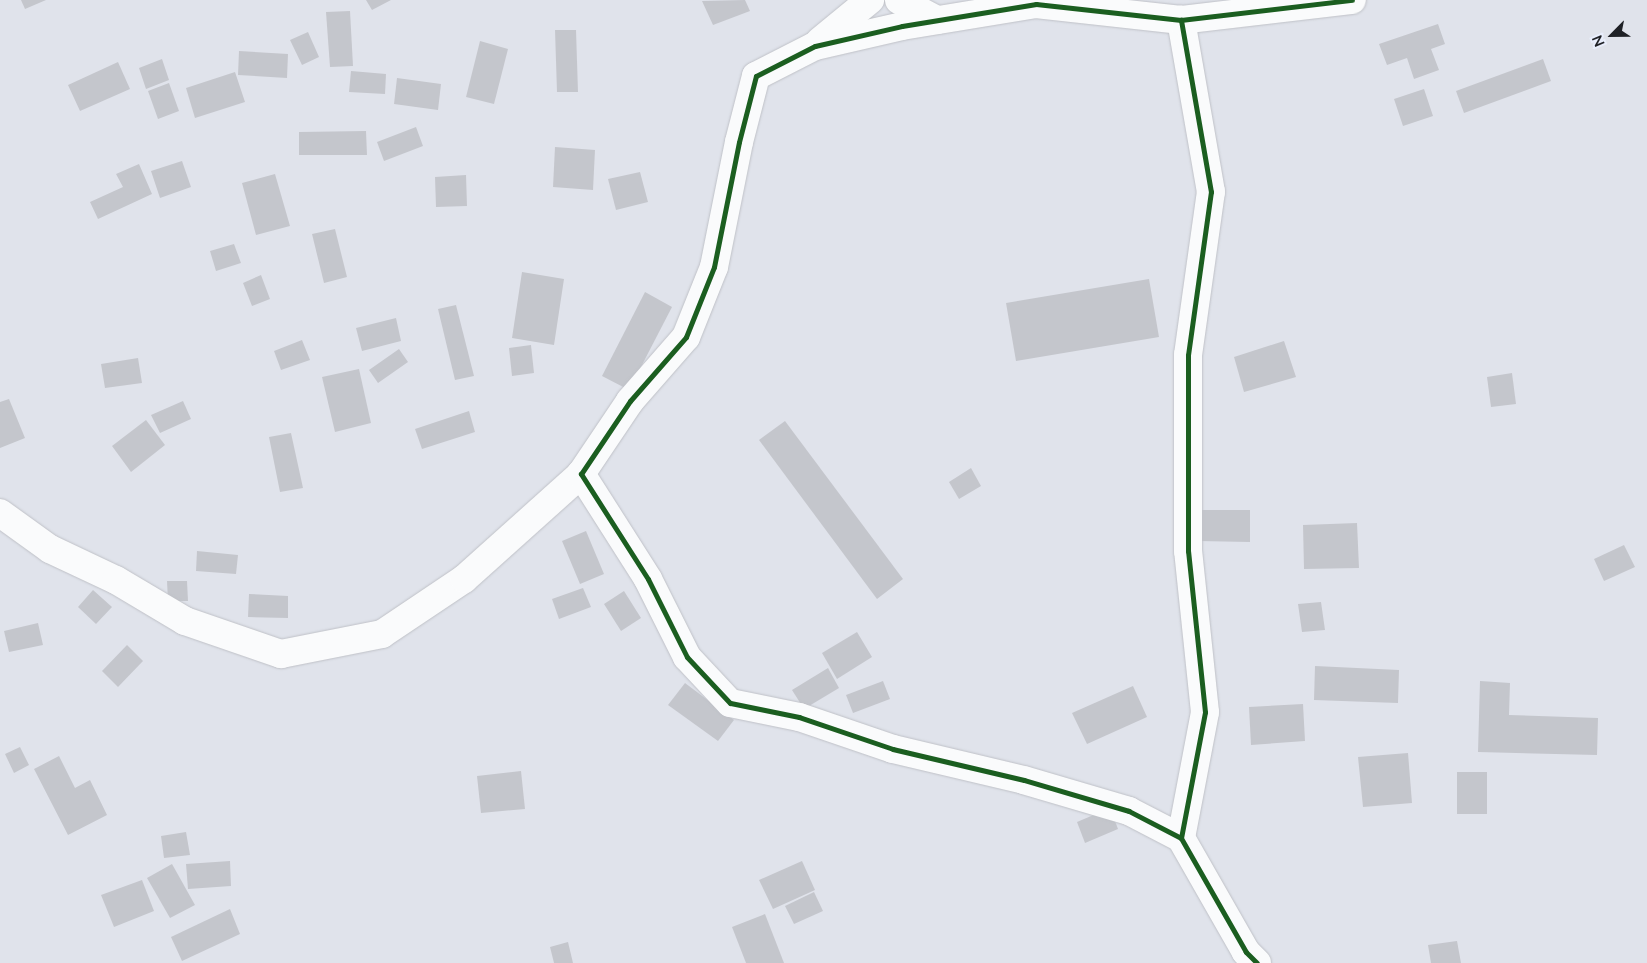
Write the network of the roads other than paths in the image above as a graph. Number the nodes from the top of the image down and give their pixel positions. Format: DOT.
graph roads {
  1 [pos="870,0"];
  2 [pos="899,0"];
  3 [pos="1352,0"];
  4 [pos="937,20"];
  5 [pos="1181,20"];
  6 [pos="815,46"];
  7 [pos="581,474"];
  8 [pos="0,513"];
  9 [pos="1181,838"];
  10 [pos="1257,963"];
  1 -- 6 [label="street"];
  2 -- 4 [label="street"];
  3 -- 5 [label="street"];
  4 -- 5 [label="street"];
  4 -- 6 [label="street"];
  5 -- 9 [label="street"];
  6 -- 7 [label="street"];
  7 -- 8 [label="street"];
  7 -- 9 [label="street"];
  9 -- 10 [label="street"];
}
